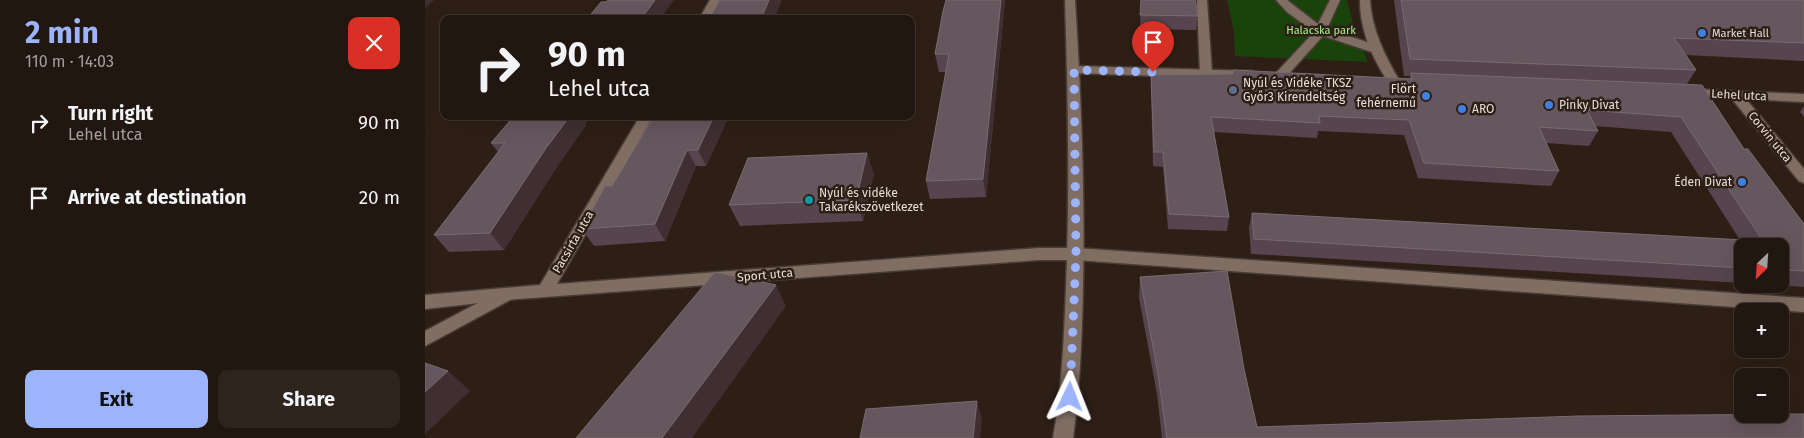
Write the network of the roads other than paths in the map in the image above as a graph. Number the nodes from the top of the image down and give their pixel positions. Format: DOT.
graph roads {
  1 [pos="715,0"];
  2 [pos="1070,0"];
  3 [pos="1202,0"];
  4 [pos="1281,0"];
  5 [pos="1335,0"];
  6 [pos="1365,0"];
  7 [pos="706,15"];
  8 [pos="1320,31"];
  9 [pos="1375,49"];
  10 [pos="1074,70"];
  11 [pos="1207,73"];
  12 [pos="1271,75"];
  13 [pos="1299,76"];
  14 [pos="1375,79"];
  15 [pos="1678,93"];
  16 [pos="1736,95"];
  17 [pos="1804,98"];
  18 [pos="645,120"];
  19 [pos="1804,178"];
  20 [pos="1076,254"];
  21 [pos="545,291"];
  22 [pos="506,294"];
  23 [pos="425,302"];
  24 [pos="1804,305"];
  25 [pos="425,339"];
  26 [pos="1070,397"];
  27 [pos="1063,438"];
  28 [pos="1074,438"];
  1 -- 7 [label="street"];
  2 -- 10 [label="street"];
  3 -- 11 [label="street"];
  4 -- 8 [label="street"];
  5 -- 8 [label="street"];
  6 -- 9 [label="street"];
  8 -- 9 [label="street"];
  8 -- 12 [label="street"];
  9 -- 14 [label="street"];
  10 -- 11 [label="street"];
  10 -- 20 [label="street"];
  11 -- 12 [label="street"];
  12 -- 13 [label="street"];
  15 -- 16 [label="street, Lehel utca"];
  16 -- 17 [label="street, Lehel utca"];
  16 -- 19 [label="street, Corvin utca"];
  18 -- 21 [label="street, Pacsirta utca"];
  20 -- 21 [label="street, Sport utca"];
  20 -- 24 [label="street, Sport utca"];
  20 -- 26 [label="street"];
  21 -- 22 [label="street, Sport utca"];
  22 -- 23 [label="street, Sport utca"];
  22 -- 25 [label="street"];
  26 -- 27 [label="street"];
  26 -- 28 [label="street"];
}
